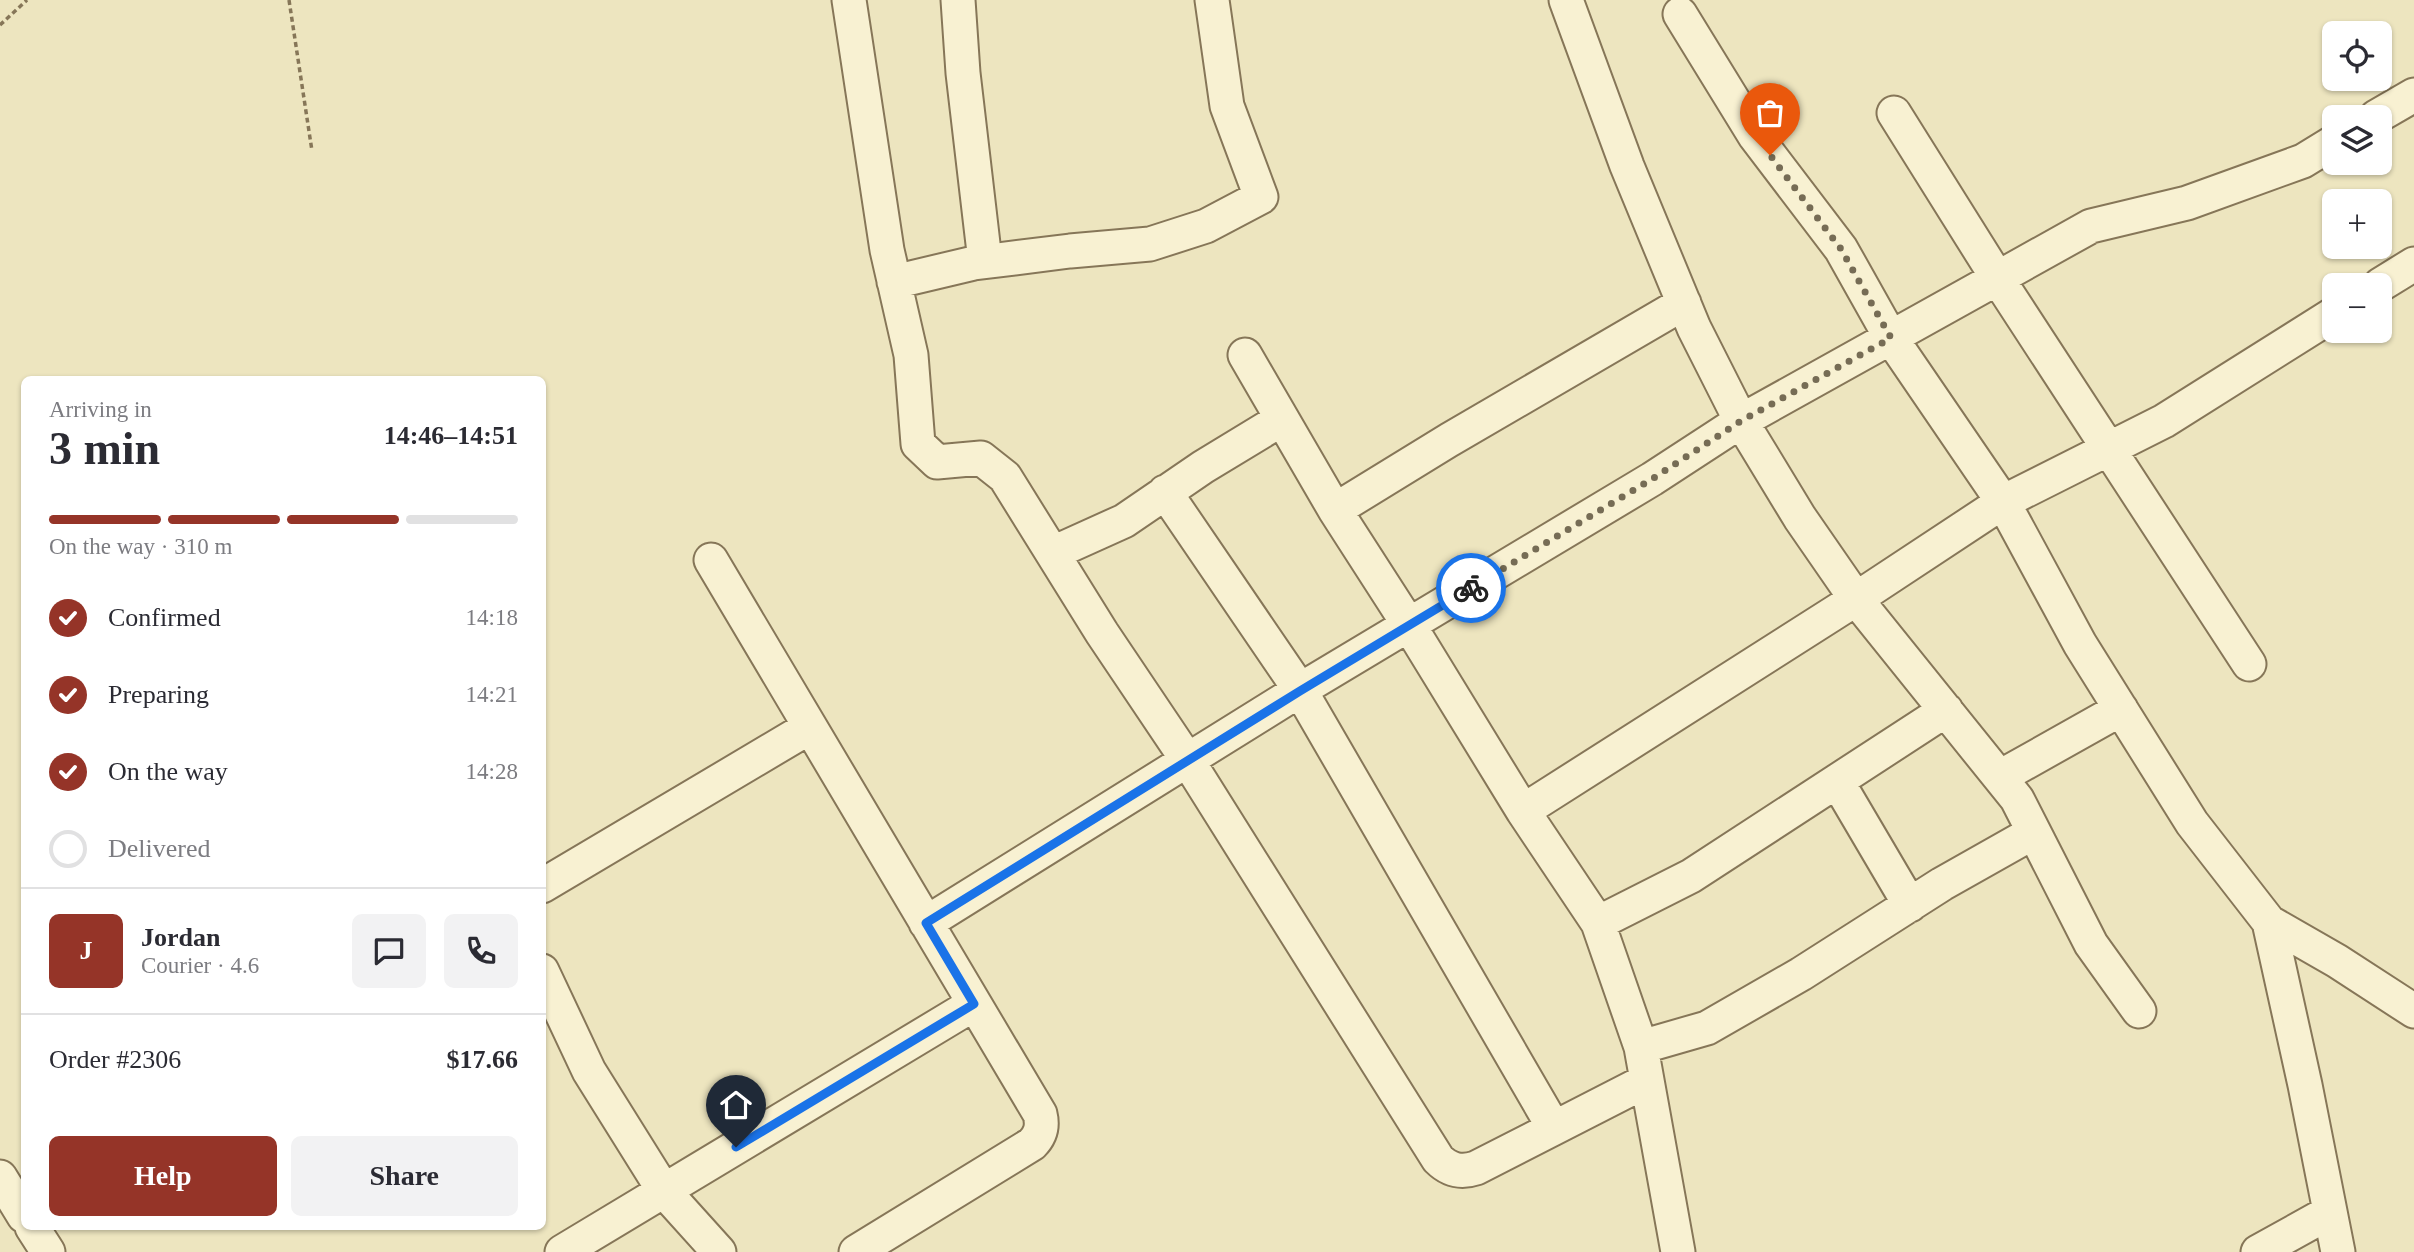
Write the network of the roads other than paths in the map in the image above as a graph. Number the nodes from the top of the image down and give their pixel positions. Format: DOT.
graph roads {
  1 [pos="849,0"];
  2 [pos="958,0"];
  3 [pos="1212,0"];
  4 [pos="1566,0"];
  5 [pos="1680,14"];
  6 [pos="2414,95"];
  7 [pos="2392,108"];
  8 [pos="1894,113"];
  9 [pos="2322,149"];
  10 [pos="985,261"];
  11 [pos="2414,264"];
  12 [pos="2392,278"];
  13 [pos="1998,279"];
  14 [pos="894,282"];
  15 [pos="1684,303"];
  16 [pos="2322,322"];
  17 [pos="1891,338"];
  18 [pos="1245,355"];
  19 [pos="1282,419"];
  20 [pos="1741,421"];
  21 [pos="2109,449"];
  22 [pos="1165,492"];
  23 [pos="2003,502"];
  24 [pos="1335,510"];
  25 [pos="1052,553"];
  26 [pos="710,560"];
  27 [pos="1856,599"];
  28 [pos="1409,625"];
  29 [pos="2249,664"];
  30 [pos="1300,691"];
  31 [pos="2121,709"];
  32 [pos="1946,710"];
  33 [pos="810,727"];
  34 [pos="1188,761"];
  35 [pos="2000,777"];
  36 [pos="1837,781"];
  37 [pos="1523,811"];
  38 [pos="2034,832"];
  39 [pos="546,884"];
  40 [pos="1910,905"];
  41 [pos="2269,922"];
  42 [pos="926,923"];
  43 [pos="1598,923"];
  44 [pos="546,980"];
  45 [pos="974,1004"];
  46 [pos="2139,1011"];
  47 [pos="2414,1011"];
  48 [pos="1641,1047"];
  49 [pos="1646,1081"];
  50 [pos="1554,1128"];
  51 [pos="664,1191"];
  52 [pos="2330,1212"];
  53 [pos="33,1230"];
  54 [pos="48,1252"];
  55 [pos="562,1252"];
  56 [pos="719,1252"];
  57 [pos="856,1252"];
  58 [pos="1678,1252"];
  59 [pos="2258,1252"];
  60 [pos="2338,1252"];
  1 -- 14 [label="street"];
  2 -- 10 [label="street"];
  3 -- 10 [label="street"];
  4 -- 15 [label="street"];
  5 -- 17 [label="street"];
  6 -- 7 [label="street"];
  8 -- 13 [label="street"];
  9 -- 13 [label="street"];
  10 -- 14 [label="street"];
  11 -- 12 [label="street"];
  13 -- 17 [label="street"];
  13 -- 21 [label="street"];
  14 -- 25 [label="street"];
  15 -- 20 [label="street"];
  15 -- 24 [label="street"];
  16 -- 21 [label="street"];
  17 -- 20 [label="street"];
  17 -- 23 [label="street"];
  18 -- 19 [label="street"];
  19 -- 22 [label="street"];
  19 -- 24 [label="street"];
  20 -- 27 [label="street"];
  20 -- 28 [label="street"];
  21 -- 23 [label="street"];
  21 -- 29 [label="street"];
  22 -- 25 [label="street"];
  22 -- 30 [label="street"];
  23 -- 27 [label="street"];
  23 -- 31 [label="street"];
  24 -- 28 [label="street"];
  25 -- 34 [label="street"];
  26 -- 33 [label="street"];
  27 -- 32 [label="street"];
  27 -- 37 [label="street"];
  28 -- 30 [label="street"];
  28 -- 37 [label="street"];
  30 -- 34 [label="street"];
  30 -- 50 [label="street"];
  31 -- 35 [label="street"];
  31 -- 41 [label="street"];
  32 -- 35 [label="street"];
  32 -- 36 [label="street"];
  33 -- 39 [label="street"];
  33 -- 42 [label="street"];
  34 -- 42 [label="street"];
  34 -- 50 [label="street"];
  35 -- 38 [label="street"];
  36 -- 40 [label="street"];
  36 -- 43 [label="street"];
  37 -- 43 [label="street"];
  38 -- 40 [label="street"];
  38 -- 46 [label="street"];
  40 -- 48 [label="street"];
  41 -- 47 [label="street"];
  41 -- 52 [label="street"];
  42 -- 45 [label="street"];
  43 -- 48 [label="street"];
  44 -- 51 [label="street"];
  45 -- 51 [label="street"];
  45 -- 57 [label="street"];
  48 -- 49 [label="street"];
  49 -- 50 [label="street"];
  49 -- 58 [label="street"];
  51 -- 55 [label="street"];
  51 -- 56 [label="street"];
  52 -- 59 [label="street"];
  52 -- 60 [label="street"];
  53 -- 54 [label="street"];
}
